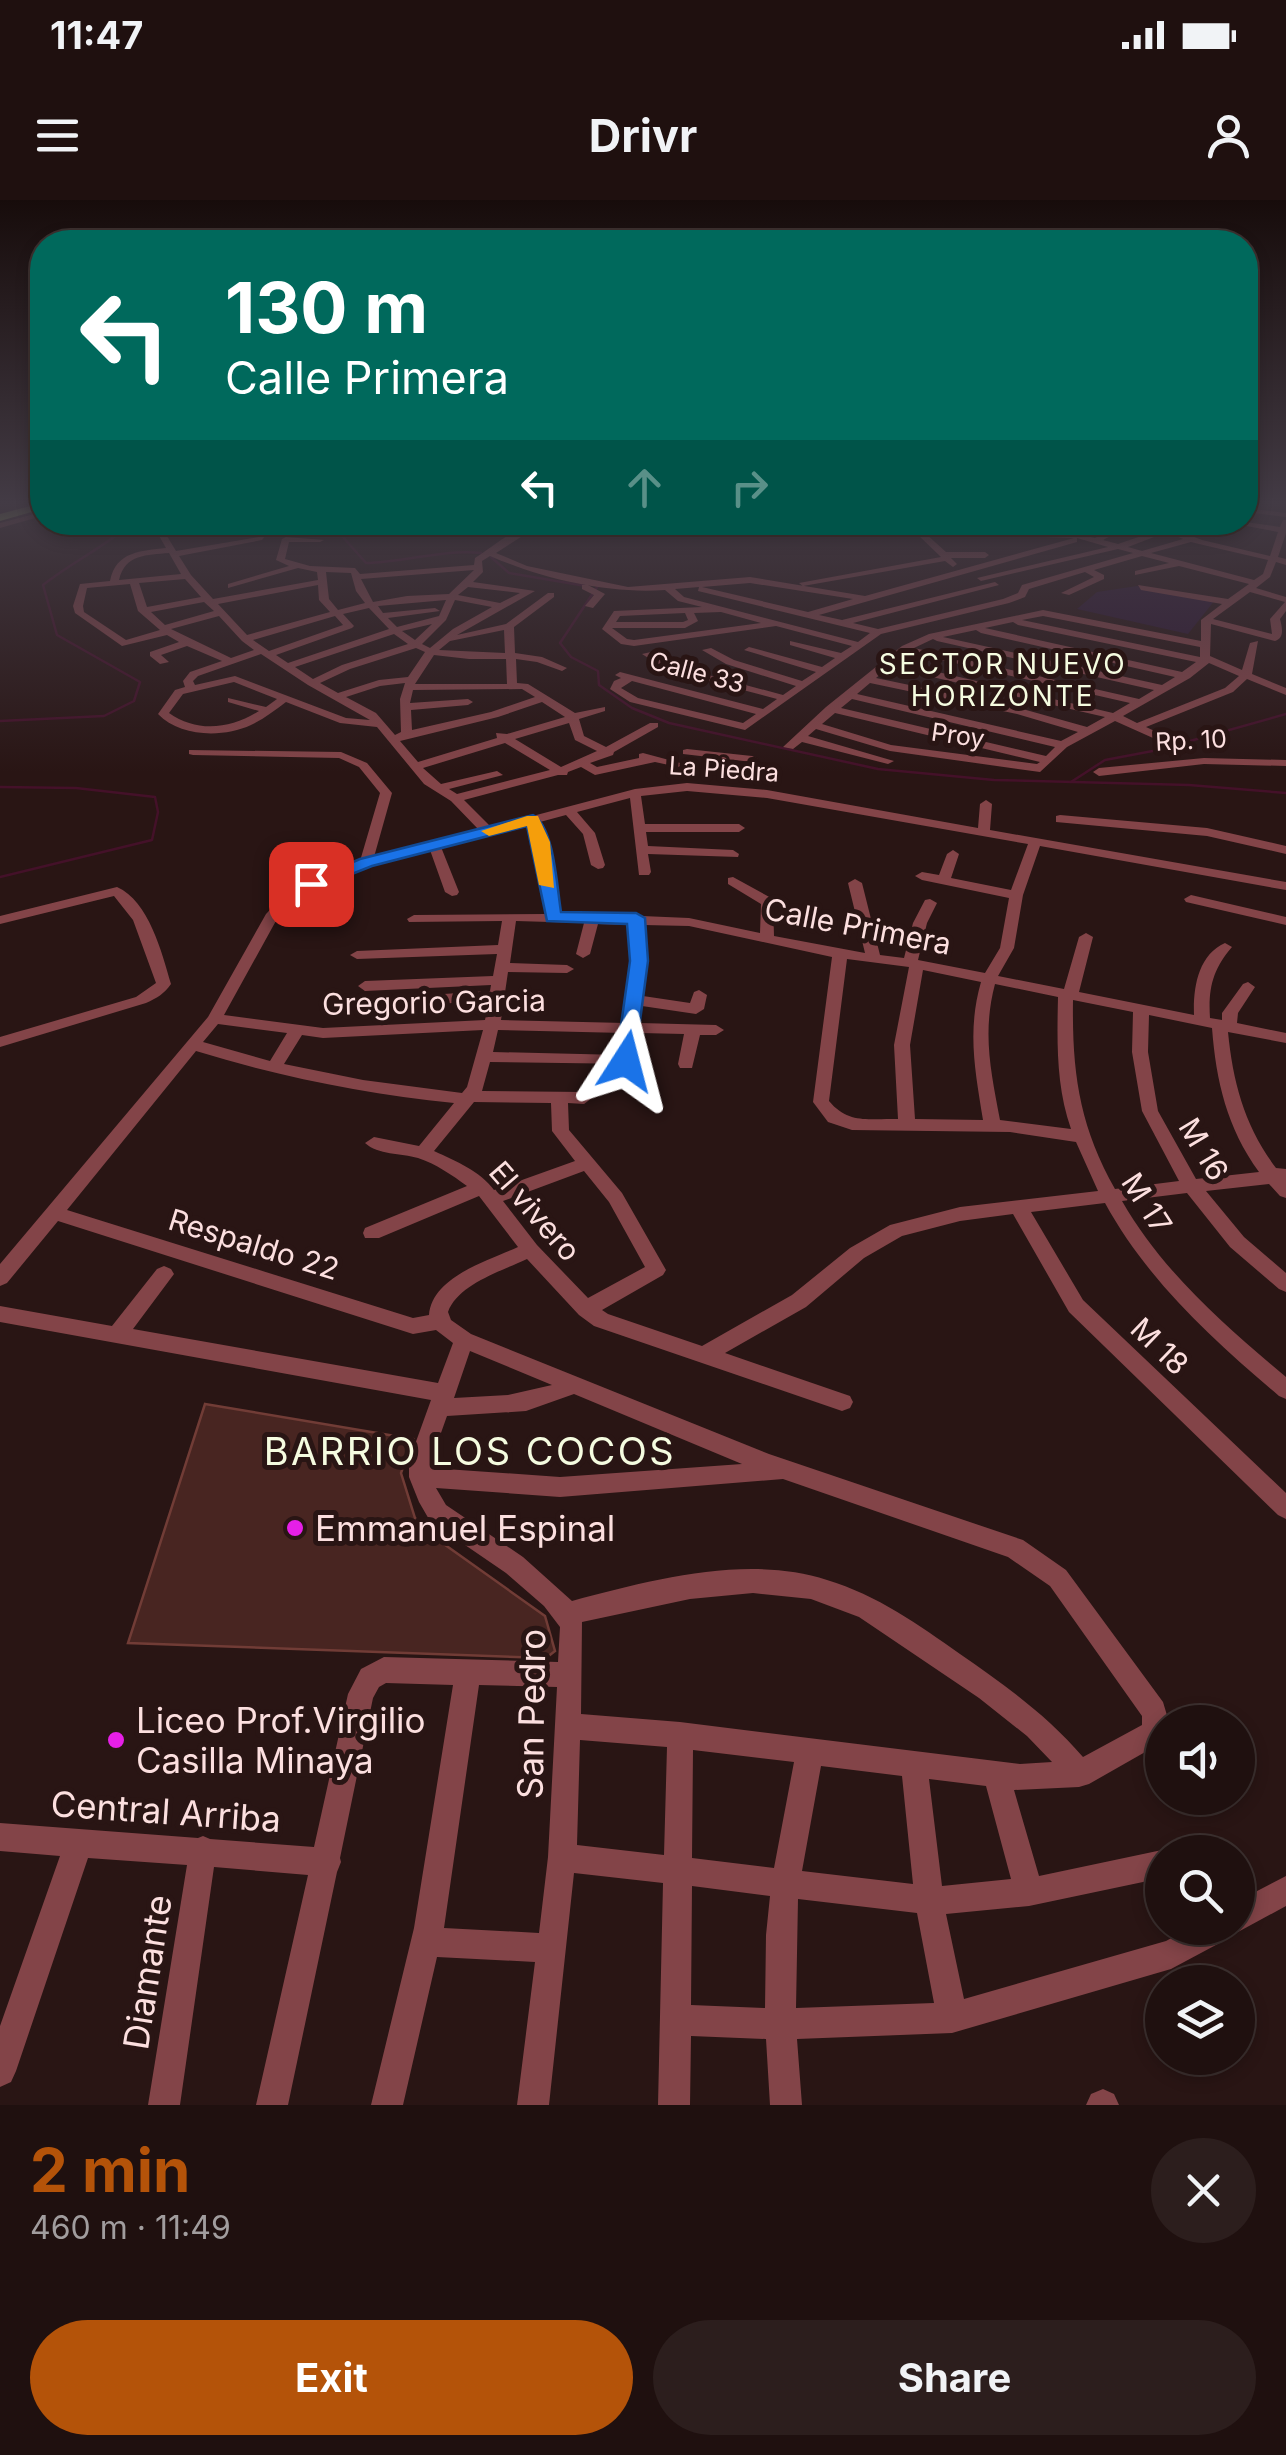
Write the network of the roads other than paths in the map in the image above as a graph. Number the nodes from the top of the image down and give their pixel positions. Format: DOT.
graph roads {
  1 [pos="81,594"];
  2 [pos="135,594"];
  3 [pos="202,594"];
  4 [pos="217,594"];
  5 [pos="235,594"];
  6 [pos="326,594"];
  7 [pos="363,594"];
  8 [pos="454,594"];
  9 [pos="523,594"];
  10 [pos="546,594"];
  11 [pos="599,594"];
  12 [pos="672,594"];
  13 [pos="721,594"];
  14 [pos="842,594"];
  15 [pos="882,594"];
  16 [pos="922,594"];
  17 [pos="956,594"];
  18 [pos="1181,594"];
  19 [pos="1239,594"];
  20 [pos="1022,595"];
  21 [pos="452,596"];
  22 [pos="205,598"];
  23 [pos="866,598"];
  24 [pos="936,599"];
  25 [pos="1228,602"];
  26 [pos="367,603"];
  27 [pos="1286,603"];
  28 [pos="254,604"];
  29 [pos="502,606"];
  30 [pos="590,606"];
  31 [pos="534,608"];
  32 [pos="332,609"];
  33 [pos="728,609"];
  34 [pos="964,610"];
  35 [pos="143,611"];
  36 [pos="179,612"];
  37 [pos="218,613"];
  38 [pos="688,613"];
  39 [pos="444,614"];
  40 [pos="810,614"];
  41 [pos="380,616"];
  42 [pos="190,620"];
  43 [pos="1008,620"];
  44 [pos="778,622"];
  45 [pos="846,622"];
  46 [pos="1206,623"];
  47 [pos="609,625"];
  48 [pos="509,626"];
  49 [pos="163,627"];
  50 [pos="971,628"];
  51 [pos="234,629"];
  52 [pos="392,631"];
  53 [pos="878,632"];
  54 [pos="932,636"];
  55 [pos="245,639"];
  56 [pos="188,642"];
  57 [pos="443,642"];
  58 [pos="1255,643"];
  59 [pos="793,644"];
  60 [pos="416,645"];
  61 [pos="860,645"];
  62 [pos="905,648"];
  63 [pos="707,650"];
  64 [pos="749,650"];
  65 [pos="1286,652"];
  66 [pos="264,653"];
  67 [pos="428,654"];
  68 [pos="646,654"];
  69 [pos="1205,655"];
  70 [pos="843,657"];
  71 [pos="510,659"];
  72 [pos="230,661"];
  73 [pos="164,662"];
  74 [pos="887,663"];
  75 [pos="286,667"];
  76 [pos="562,668"];
  77 [pos="824,671"];
  78 [pos="1246,674"];
  79 [pos="1186,676"];
  80 [pos="868,679"];
  81 [pos="412,683"];
  82 [pos="312,684"];
  83 [pos="803,685"];
  84 [pos="512,686"];
  85 [pos="191,688"];
  86 [pos="1164,689"];
  87 [pos="1286,692"];
  88 [pos="848,695"];
  89 [pos="336,697"];
  90 [pos="544,698"];
  91 [pos="784,698"];
  92 [pos="284,699"];
  93 [pos="232,700"];
  94 [pos="468,702"];
  95 [pos="1139,702"];
  96 [pos="407,707"];
  97 [pos="600,709"];
  98 [pos="266,710"];
  99 [pos="830,710"];
  100 [pos="765,713"];
  101 [pos="572,716"];
  102 [pos="1114,716"];
  103 [pos="480,719"];
  104 [pos="378,724"];
  105 [pos="654,725"];
  106 [pos="813,725"];
  107 [pos="1138,726"];
  108 [pos="1087,731"];
  109 [pos="1157,736"];
  110 [pos="400,737"];
  111 [pos="504,738"];
  112 [pos="802,738"];
  113 [pos="1063,745"];
  114 [pos="789,747"];
  115 [pos="193,752"];
  116 [pos="611,752"];
  117 [pos="652,759"];
  118 [pos="752,759"];
  119 [pos="888,761"];
  120 [pos="584,764"];
  121 [pos="622,764"];
  122 [pos="678,764"];
  123 [pos="1286,764"];
  124 [pos="1045,765"];
  125 [pos="417,766"];
  126 [pos="562,772"];
  127 [pos="1099,772"];
  128 [pos="497,775"];
  129 [pos="687,787"];
  130 [pos="439,788"];
  131 [pos="642,792"];
  132 [pos="455,798"];
  133 [pos="986,804"];
  134 [pos="570,810"];
  135 [pos="1060,819"];
  136 [pos="533,820"];
  137 [pos="1114,824"];
  138 [pos="639,828"];
  139 [pos="740,828"];
  140 [pos="488,831"];
  141 [pos="984,832"];
  142 [pos="1035,841"];
  143 [pos="434,845"];
  144 [pos="642,850"];
  145 [pos="1286,850"];
  146 [pos="1110,852"];
  147 [pos="732,854"];
  148 [pos="952,854"];
  149 [pos="366,862"];
  150 [pos="598,865"];
  151 [pos="644,872"];
  152 [pos="922,876"];
  153 [pos="944,880"];
  154 [pos="733,881"];
  155 [pos="855,883"];
  156 [pos="1286,886"];
  157 [pos="452,892"];
  158 [pos="1016,895"];
  159 [pos="1191,899"];
  160 [pos="930,903"];
  161 [pos="510,917"];
  162 [pos="553,917"];
  163 [pos="592,918"];
  164 [pos="636,918"];
  165 [pos="414,919"];
  166 [pos="0,920"];
  167 [pos="1286,921"];
  168 [pos="1086,937"];
  169 [pos="766,938"];
  170 [pos="1225,947"];
  171 [pos="583,954"];
  172 [pos="840,954"];
  173 [pos="357,956"];
  174 [pos="873,957"];
  175 [pos="913,964"];
  176 [pos="567,969"];
  177 [pos="501,973"];
  178 [pos="989,980"];
  179 [pos="365,986"];
  180 [pos="1248,987"];
  181 [pos="699,995"];
  182 [pos="1068,995"];
  183 [pos="428,1000"];
  184 [pos="636,1000"];
  185 [pos="1141,1010"];
  186 [pos="214,1019"];
  187 [pos="492,1025"];
  188 [pos="1217,1025"];
  189 [pos="632,1027"];
  190 [pos="693,1029"];
  191 [pos="716,1030"];
  192 [pos="296,1032"];
  193 [pos="1286,1038"];
  194 [pos="0,1042"];
  195 [pos="192,1044"];
  196 [pos="484,1058"];
  197 [pos="686,1064"];
  198 [pos="274,1068"];
  199 [pos="469,1097"];
  200 [pos="559,1098"];
  201 [pos="584,1098"];
  202 [pos="908,1126"];
  203 [pos="993,1126"];
  204 [pos="1079,1136"];
  205 [pos="374,1143"];
  206 [pos="423,1153"];
  207 [pos="587,1163"];
  208 [pos="1278,1176"];
  209 [pos="1190,1186"];
  210 [pos="1286,1191"];
  211 [pos="488,1192"];
  212 [pos="1107,1196"];
  213 [pos="1018,1207"];
  214 [pos="52,1212"];
  215 [pos="372,1234"];
  216 [pos="530,1250"];
  217 [pos="164,1274"];
  218 [pos="0,1278"];
  219 [pos="1286,1284"];
  220 [pos="586,1309"];
  221 [pos="0,1314"];
  222 [pos="438,1322"];
  223 [pos="117,1335"];
  224 [pos="464,1340"];
  225 [pos="704,1355"];
  226 [pos="575,1384"];
  227 [pos="1286,1390"];
  228 [pos="440,1400"];
  229 [pos="842,1402"];
  230 [pos="786,1470"];
  231 [pos="420,1477"];
  232 [pos="1286,1508"];
  233 [pos="569,1614"];
  234 [pos="468,1672"];
  235 [pos="570,1675"];
  236 [pos="569,1726"];
  237 [pos="680,1735"];
  238 [pos="809,1752"];
  239 [pos="914,1764"];
  240 [pos="996,1774"];
  241 [pos="1079,1774"];
  242 [pos="0,1837"];
  243 [pos="79,1842"];
  244 [pos="204,1850"];
  245 [pos="562,1857"];
  246 [pos="327,1862"];
  247 [pos="1145,1868"];
  248 [pos="675,1872"];
  249 [pos="786,1884"];
  250 [pos="1286,1890"];
  251 [pos="1029,1892"];
  252 [pos="929,1900"];
  253 [pos="1255,1907"];
  254 [pos="426,1942"];
  255 [pos="1187,1945"];
  256 [pos="553,1948"];
  257 [pos="952,2018"];
  258 [pos="676,2020"];
  259 [pos="780,2024"];
  260 [pos="0,2071"];
  261 [pos="164,2105"];
  262 [pos="272,2105"];
  263 [pos="387,2105"];
  264 [pos="532,2105"];
  265 [pos="674,2105"];
  266 [pos="786,2105"];
  1 -- 49 [label="street"];
  2 -- 35 [label="street"];
  3 -- 22 [label="street"];
  4 -- 22 [label="street"];
  5 -- 22 [label="street"];
  6 -- 32 [label="street"];
  7 -- 26 [label="street"];
  8 -- 21 [label="street"];
  9 -- 29 [label="street"];
  10 -- 31 [label="street"];
  11 -- 30 [label="street"];
  12 -- 33 [label="street"];
  13 -- 40 [label="street"];
  14 -- 23 [label="street"];
  15 -- 23 [label="street"];
  16 -- 24 [label="street"];
  17 -- 24 [label="street"];
  18 -- 25 [label="street"];
  19 -- 25 [label="street"];
  20 -- 34 [label="street"];
  21 -- 26 [label="street"];
  21 -- 29 [label="street"];
  21 -- 39 [label="street"];
  22 -- 35 [label="street"];
  22 -- 37 [label="street"];
  23 -- 40 [label="street"];
  24 -- 34 [label="street"];
  24 -- 45 [label="street"];
  25 -- 46 [label="street"];
  26 -- 32 [label="street"];
  26 -- 41 [label="street"];
  27 -- 46 [label="street"];
  28 -- 37 [label="street"];
  29 -- 31 [label="street"];
  29 -- 57 [label="street"];
  31 -- 48 [label="street"];
  32 -- 51 [label="street"];
  32 -- 55 [label="street"];
  32 -- 66 [label="street"];
  33 -- 38 [label="street"];
  33 -- 44 [label="street"];
  34 -- 53 [label="street"];
  35 -- 49 [label="street"];
  36 -- 42 [label="street"];
  37 -- 42 [label="street"];
  37 -- 51 [label="street"];
  38 -- 47 [label="street"];
  38 -- 47 [label="street"];
  39 -- 41 [label="street"];
  39 -- 52 [label="street"];
  39 -- 60 [label="street"];
  40 -- 45 [label="street"];
  41 -- 52 [label="street"];
  42 -- 49 [label="street"];
  43 -- 50 [label="street"];
  43 -- 69 [label="street"];
  43 -- 69 [label="street"];
  44 -- 47 [label="street"];
  44 -- 61 [label="street"];
  45 -- 53 [label="street"];
  46 -- 58 [label="street"];
  46 -- 69 [label="street"];
  48 -- 57 [label="street"];
  48 -- 71 [label="street"];
  49 -- 56 [label="street"];
  50 -- 54 [label="street"];
  50 -- 79 [label="street"];
  51 -- 55 [label="street"];
  52 -- 60 [label="street"];
  52 -- 75 [label="street"];
  53 -- 61 [label="street"];
  54 -- 62 [label="street"];
  54 -- 86 [label="street"];
  55 -- 66 [label="street"];
  56 -- 72 [label="street"];
  56 -- 73 [label="street"];
  57 -- 67 [label="street"];
  58 -- 65 [label="street"];
  58 -- 78 [label="street"];
  59 -- 70 [label="street"];
  60 -- 67 [label="street"];
  60 -- 82 [label="street"];
  61 -- 70 [label="street"];
  62 -- 74 [label="street"];
  62 -- 95 [label="street"];
  63 -- 83 [label="street"];
  64 -- 77 [label="street"];
  66 -- 72 [label="street"];
  66 -- 75 [label="street"];
  67 -- 71 [label="street"];
  67 -- 81 [label="street"];
  68 -- 91 [label="street"];
  69 -- 78 [label="street"];
  69 -- 79 [label="street"];
  70 -- 77 [label="street"];
  71 -- 76 [label="street"];
  71 -- 84 [label="street"];
  72 -- 85 [label="street"];
  74 -- 80 [label="street"];
  74 -- 102 [label="street"];
  75 -- 82 [label="street"];
  77 -- 83 [label="street"];
  78 -- 87 [label="street"];
  78 -- 107 [label="street"];
  79 -- 86 [label="street"];
  80 -- 88 [label="street"];
  80 -- 108 [label="street"];
  81 -- 84 [label="street"];
  81 -- 89 [label="street"];
  81 -- 96 [label="street"];
  82 -- 89 [label="street"];
  83 -- 91 [label="street"];
  84 -- 90 [label="street"];
  85 -- 92 [label="street"];
  85 -- 98 [label="street"];
  86 -- 95 [label="street"];
  88 -- 99 [label="street"];
  88 -- 113 [label="street"];
  89 -- 104 [label="street"];
  90 -- 101 [label="street"];
  90 -- 103 [label="street"];
  91 -- 100 [label="street"];
  92 -- 98 [label="street"];
  92 -- 104 [label="street"];
  93 -- 98 [label="street"];
  94 -- 96 [label="street"];
  95 -- 102 [label="street"];
  96 -- 110 [label="street"];
  97 -- 101 [label="street"];
  99 -- 106 [label="street"];
  99 -- 124 [label="street"];
  100 -- 100 [label="street, Calle 33"];
  101 -- 111 [label="street"];
  101 -- 116 [label="street"];
  102 -- 107 [label="street"];
  102 -- 108 [label="street"];
  103 -- 110 [label="street"];
  103 -- 111 [label="street"];
  104 -- 110 [label="street"];
  105 -- 116 [label="street"];
  106 -- 112 [label="street"];
  106 -- 124 [label="street, Proy"];
  107 -- 109 [label="street"];
  108 -- 113 [label="street"];
  110 -- 125 [label="street"];
  111 -- 125 [label="street"];
  111 -- 126 [label="street"];
  112 -- 114 [label="street"];
  112 -- 119 [label="street"];
  113 -- 124 [label="street"];
  115 -- 149 [label="street"];
  116 -- 117 [label="street"];
  116 -- 120 [label="street"];
  116 -- 121 [label="street"];
  117 -- 121 [label="street"];
  117 -- 122 [label="street"];
  118 -- 122 [label="street"];
  120 -- 121 [label="street"];
  120 -- 126 [label="street"];
  121 -- 131 [label="street"];
  122 -- 129 [label="street"];
  123 -- 127 [label="street, Rp. 10"];
  125 -- 130 [label="street"];
  126 -- 132 [label="street"];
  128 -- 130 [label="street"];
  129 -- 131 [label="street, La Piedra"];
  129 -- 141 [label="street, La Piedra"];
  130 -- 132 [label="street"];
  131 -- 134 [label="street, La Piedra"];
  131 -- 138 [label="street"];
  132 -- 140 [label="street"];
  133 -- 141 [label="street"];
  134 -- 136 [label="street, La Piedra"];
  134 -- 150 [label="street"];
  135 -- 137 [label="street"];
  136 -- 140 [label="street, La Piedra"];
  136 -- 162 [label="street"];
  137 -- 145 [label="street"];
  137 -- 146 [label="street"];
  138 -- 139 [label="street"];
  138 -- 144 [label="street"];
  140 -- 143 [label="street, La Piedra"];
  141 -- 142 [label="street, La Piedra"];
  142 -- 146 [label="street, La Piedra"];
  142 -- 158 [label="street"];
  143 -- 149 [label="street, La Piedra"];
  143 -- 157 [label="street"];
  144 -- 147 [label="street"];
  144 -- 151 [label="street"];
  146 -- 156 [label="street, La Piedra"];
  148 -- 153 [label="street"];
  149 -- 186 [label="street, La Piedra"];
  152 -- 153 [label="street"];
  153 -- 158 [label="street"];
  154 -- 169 [label="street"];
  155 -- 174 [label="street"];
  158 -- 178 [label="street"];
  159 -- 167 [label="street"];
  160 -- 175 [label="street"];
  161 -- 162 [label="street, Calle Primera"];
  161 -- 165 [label="street, Calle Primera"];
  161 -- 177 [label="street"];
  162 -- 163 [label="street, Calle Primera"];
  163 -- 164 [label="street, Calle Primera"];
  163 -- 171 [label="street"];
  164 -- 169 [label="street, Calle Primera"];
  164 -- 184 [label="street"];
  166 -- 194 [label="street"];
  168 -- 182 [label="street, M 17"];
  169 -- 172 [label="street, Calle Primera"];
  170 -- 188 [label="street"];
  172 -- 174 [label="street, Calle Primera"];
  172 -- 202 [label="street"];
  173 -- 177 [label="street"];
  174 -- 175 [label="street, Calle Primera"];
  175 -- 178 [label="street, Calle Primera"];
  175 -- 202 [label="street"];
  176 -- 177 [label="street"];
  177 -- 179 [label="street"];
  177 -- 183 [label="street"];
  177 -- 187 [label="street"];
  178 -- 182 [label="street, Calle Primera"];
  178 -- 203 [label="street"];
  180 -- 188 [label="street"];
  181 -- 184 [label="street"];
  182 -- 185 [label="street, Calle Primera"];
  182 -- 204 [label="street, M 17"];
  184 -- 189 [label="street"];
  185 -- 188 [label="street, Calle Primera"];
  185 -- 209 [label="street, M 16"];
  186 -- 192 [label="street, Gregorio Garcia"];
  186 -- 195 [label="street, La Piedra"];
  187 -- 189 [label="street, Gregorio Garcia"];
  187 -- 192 [label="street, Gregorio Garcia"];
  187 -- 196 [label="street"];
  188 -- 193 [label="street, Calle Primera"];
  188 -- 208 [label="street"];
  189 -- 190 [label="street, Gregorio Garcia"];
  189 -- 196 [label="street"];
  190 -- 191 [label="street, Gregorio Garcia"];
  190 -- 197 [label="street"];
  192 -- 198 [label="street"];
  195 -- 198 [label="street"];
  195 -- 214 [label="street, La Piedra"];
  196 -- 199 [label="street"];
  198 -- 199 [label="street"];
  199 -- 200 [label="street"];
  199 -- 206 [label="street"];
  200 -- 201 [label="street"];
  200 -- 207 [label="street"];
  202 -- 203 [label="street"];
  203 -- 204 [label="street"];
  204 -- 212 [label="street, M 17"];
  205 -- 206 [label="street, El vivero"];
  206 -- 211 [label="street, El vivero"];
  207 -- 211 [label="street"];
  207 -- 220 [label="street"];
  208 -- 209 [label="street"];
  208 -- 210 [label="street"];
  209 -- 212 [label="street"];
  209 -- 219 [label="street, M 16"];
  211 -- 215 [label="street"];
  211 -- 216 [label="street, El vivero"];
  212 -- 213 [label="street"];
  212 -- 227 [label="street, M 17"];
  213 -- 225 [label="street"];
  213 -- 232 [label="street, M 18"];
  214 -- 218 [label="street, La Piedra"];
  214 -- 222 [label="street, Respaldo 22"];
  216 -- 220 [label="street, El vivero"];
  216 -- 222 [label="street"];
  217 -- 223 [label="street"];
  220 -- 225 [label="street, El vivero"];
  221 -- 223 [label="street"];
  222 -- 224 [label="street"];
  223 -- 228 [label="street"];
  224 -- 226 [label="street"];
  224 -- 228 [label="street"];
  225 -- 229 [label="street, El vivero"];
  226 -- 228 [label="street"];
  226 -- 230 [label="street"];
  228 -- 231 [label="street"];
  230 -- 231 [label="street"];
  230 -- 241 [label="street"];
  231 -- 233 [label="street, San Pedro"];
  233 -- 235 [label="street, San Pedro"];
  233 -- 241 [label="street"];
  234 -- 235 [label="street"];
  234 -- 246 [label="street"];
  234 -- 254 [label="street"];
  235 -- 236 [label="street, San Pedro"];
  236 -- 237 [label="street"];
  236 -- 245 [label="street, San Pedro"];
  237 -- 238 [label="street"];
  237 -- 248 [label="street"];
  238 -- 239 [label="street"];
  238 -- 249 [label="street"];
  239 -- 240 [label="street"];
  239 -- 252 [label="street"];
  240 -- 241 [label="street"];
  240 -- 251 [label="street"];
  242 -- 243 [label="street, Central Arriba"];
  243 -- 244 [label="street, Central Arriba"];
  243 -- 260 [label="street"];
  244 -- 246 [label="street, Central Arriba"];
  244 -- 261 [label="street, Diamante"];
  245 -- 248 [label="street"];
  245 -- 256 [label="street, San Pedro"];
  246 -- 262 [label="street"];
  247 -- 251 [label="street"];
  248 -- 249 [label="street"];
  248 -- 258 [label="street"];
  249 -- 252 [label="street"];
  249 -- 259 [label="street"];
  250 -- 253 [label="street"];
  251 -- 252 [label="street"];
  252 -- 257 [label="street"];
  254 -- 256 [label="street"];
  254 -- 263 [label="street"];
  255 -- 257 [label="street"];
  256 -- 264 [label="street, San Pedro"];
  257 -- 259 [label="street"];
  258 -- 259 [label="street"];
  258 -- 265 [label="street"];
  259 -- 266 [label="street"];
}
